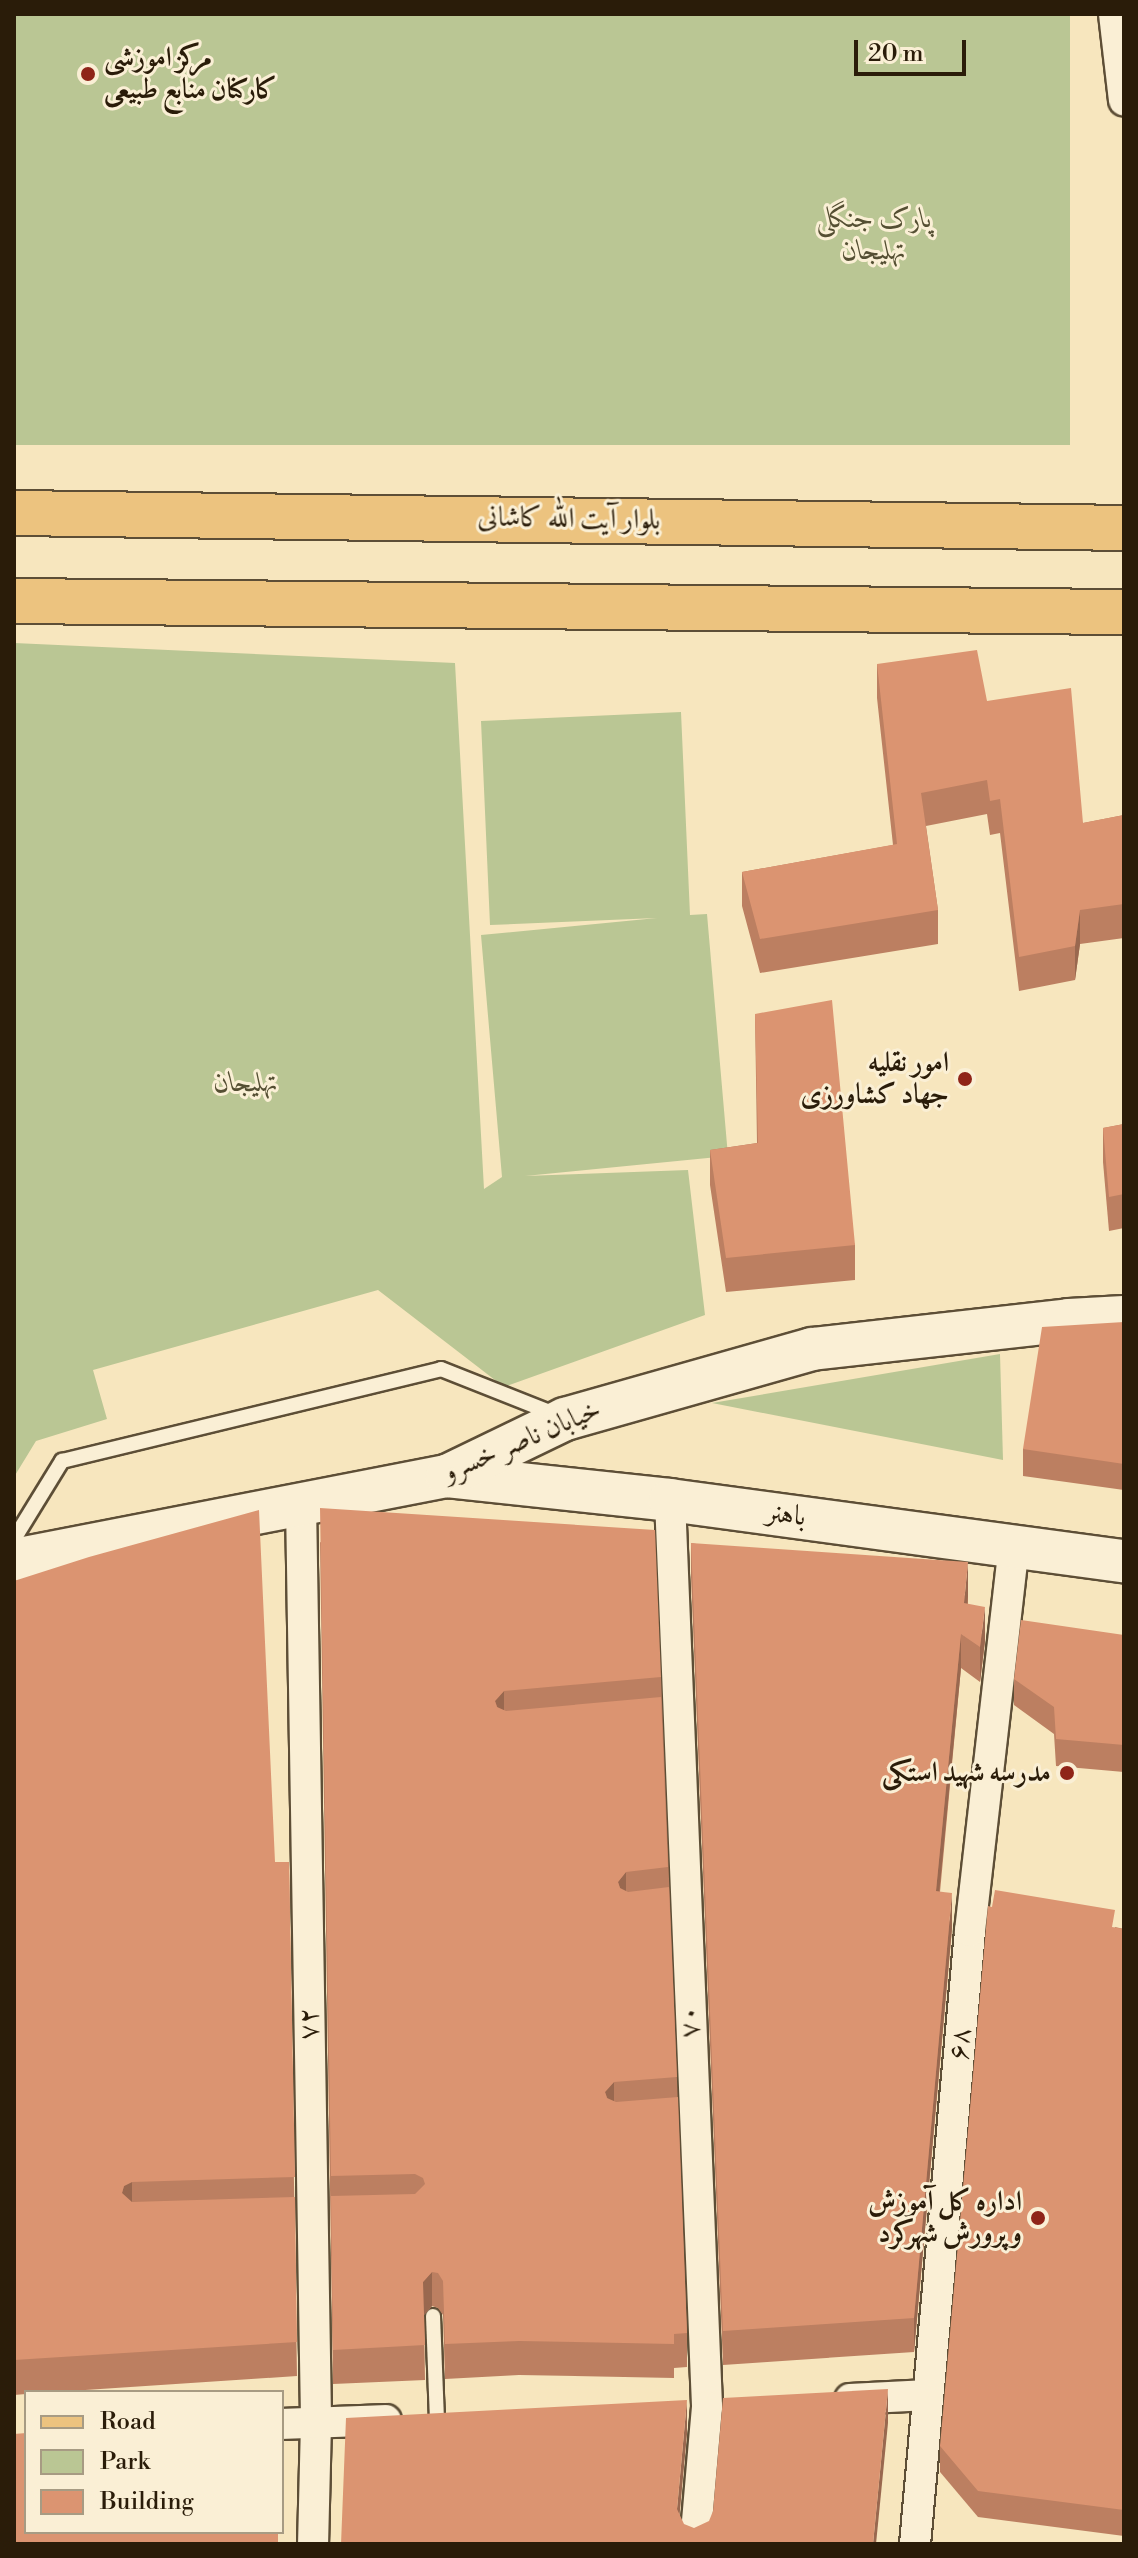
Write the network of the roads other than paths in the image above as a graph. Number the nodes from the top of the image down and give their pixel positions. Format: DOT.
graph roads {
  1 [pos="1114,14"];
  2 [pos="1124,100"];
  3 [pos="14,513"];
  4 [pos="830,523"];
  5 [pos="1124,528"];
  6 [pos="1124,551"];
  7 [pos="1124,586"];
  8 [pos="14,601"];
  9 [pos="833,609"];
  10 [pos="1124,612"];
  11 [pos="1124,1317"];
  12 [pos="565,1419"];
  13 [pos="447,1476"];
  14 [pos="670,1500"];
  15 [pos="301,1504"];
  16 [pos="14,1539"];
  17 [pos="1014,1545"];
  18 [pos="14,1560"];
  19 [pos="1124,1561"];
  20 [pos="433,2316"];
  21 [pos="928,2395"];
  22 [pos="817,2401"];
  23 [pos="738,2406"];
  24 [pos="707,2407"];
  25 [pos="675,2409"];
  26 [pos="468,2417"];
  27 [pos="437,2418"];
  28 [pos="316,2423"];
  29 [pos="284,2424"];
  30 [pos="313,2544"];
  31 [pos="695,2544"];
  32 [pos="915,2544"];
  1 -- 2 [label="street"];
  3 -- 4 [label="main road, بلوار آیت الله کاشانی"];
  4 -- 5 [label="main road, بلوار آیت الله کاشانی"];
  4 -- 6 [label="main road"];
  7 -- 9 [label="main road"];
  8 -- 9 [label="main road"];
  9 -- 10 [label="main road"];
  11 -- 12 [label="main road, خیابان ناصر خسرو"];
  12 -- 13 [label="main road, خیابان ناصر خسرو"];
  12 -- 16 [label="lane"];
  13 -- 14 [label="main road, باهنر"];
  13 -- 15 [label="main road, خیابان ناصر خسرو"];
  14 -- 17 [label="main road, باهنر"];
  14 -- 24 [label="street, ۷۰"];
  15 -- 18 [label="main road, خیابان ناصر خسرو"];
  15 -- 28 [label="street, ۷۲"];
  17 -- 19 [label="main road, باهنر"];
  17 -- 21 [label="street, ۶۸"];
  20 -- 27 [label="lane"];
  21 -- 22 [label="street"];
  21 -- 32 [label="street, ۶۸"];
  23 -- 24 [label="street"];
  24 -- 25 [label="street"];
  24 -- 31 [label="street, ۷۰"];
  26 -- 27 [label="street"];
  27 -- 28 [label="street"];
  28 -- 29 [label="street"];
  28 -- 30 [label="street, ۷۲"];
}
